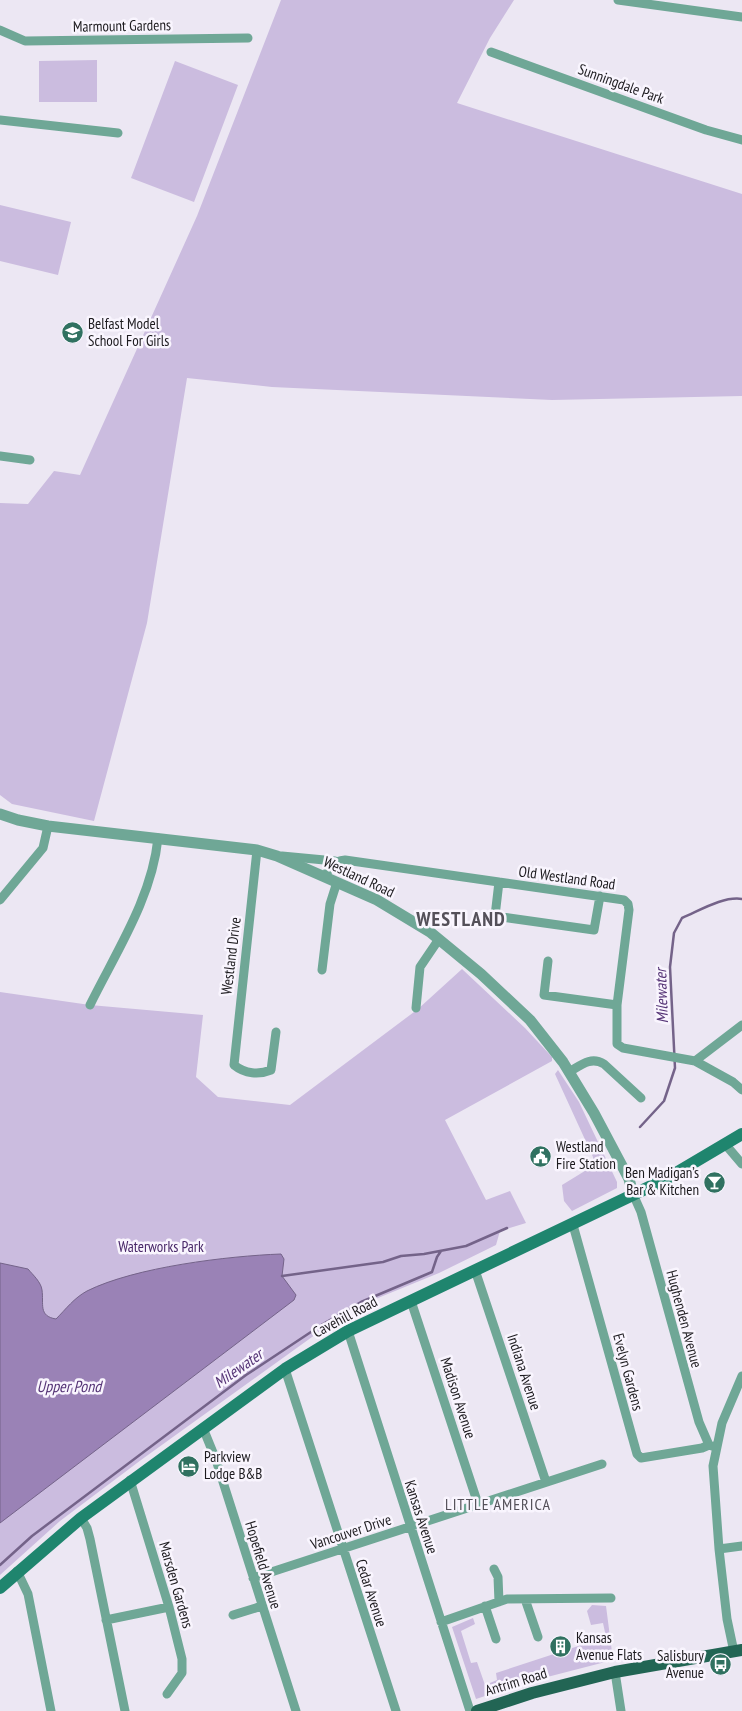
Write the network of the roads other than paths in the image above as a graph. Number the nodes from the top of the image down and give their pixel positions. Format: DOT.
graph roads {
  1 [pos="618,0"];
  2 [pos="742,17"];
  3 [pos="0,30"];
  4 [pos="248,38"];
  5 [pos="491,52"];
  6 [pos="0,120"];
  7 [pos="118,133"];
  8 [pos="742,140"];
  9 [pos="0,456"];
  10 [pos="30,460"];
  11 [pos="0,814"];
  12 [pos="48,826"];
  13 [pos="158,838"];
  14 [pos="257,850"];
  15 [pos="277,856"];
  16 [pos="335,861"];
  17 [pos="325,877"];
  18 [pos="337,882"];
  19 [pos="499,882"];
  20 [pos="600,896"];
  21 [pos="0,900"];
  22 [pos="439,939"];
  23 [pos="548,961"];
  24 [pos="322,970"];
  25 [pos="617,1005"];
  26 [pos="90,1006"];
  27 [pos="416,1008"];
  28 [pos="742,1025"];
  29 [pos="276,1032"];
  30 [pos="695,1061"];
  31 [pos="570,1072"];
  32 [pos="742,1090"];
  33 [pos="641,1098"];
  34 [pos="742,1134"];
  35 [pos="725,1144"];
  36 [pos="742,1164"];
  37 [pos="633,1194"];
  38 [pos="573,1224"];
  39 [pos="475,1270"];
  40 [pos="412,1301"];
  41 [pos="348,1331"];
  42 [pos="285,1369"];
  43 [pos="742,1376"];
  44 [pos="203,1428"];
  45 [pos="712,1446"];
  46 [pos="602,1464"];
  47 [pos="130,1480"];
  48 [pos="546,1482"];
  49 [pos="478,1504"];
  50 [pos="80,1518"];
  51 [pos="410,1527"];
  52 [pos="742,1546"];
  53 [pos="342,1549"];
  54 [pos="718,1549"];
  55 [pos="494,1569"];
  56 [pos="17,1571"];
  57 [pos="253,1578"];
  58 [pos="0,1588"];
  59 [pos="611,1598"];
  60 [pos="525,1599"];
  61 [pos="499,1602"];
  62 [pos="262,1606"];
  63 [pos="485,1606"];
  64 [pos="169,1607"];
  65 [pos="233,1615"];
  66 [pos="106,1620"];
  67 [pos="441,1622"];
  68 [pos="538,1637"];
  69 [pos="496,1639"];
  70 [pos="738,1652"];
  71 [pos="615,1672"];
  72 [pos="167,1694"];
  73 [pos="51,1711"];
  74 [pos="125,1711"];
  75 [pos="296,1711"];
  76 [pos="396,1711"];
  77 [pos="470,1711"];
  78 [pos="477,1711"];
  79 [pos="621,1711"];
  1 -- 2 [label="street"];
  3 -- 4 [label="street, Marmount Gardens"];
  5 -- 8 [label="street, Sunningdale Park"];
  6 -- 7 [label="street"];
  9 -- 10 [label="street"];
  11 -- 12 [label="street, Westland Road"];
  12 -- 13 [label="street, Westland Road"];
  12 -- 21 [label="street"];
  13 -- 14 [label="street, Westland Road"];
  13 -- 26 [label="street"];
  14 -- 15 [label="street, Westland Road"];
  14 -- 29 [label="street, Westland Drive"];
  15 -- 16 [label="street, Old Westland Road"];
  15 -- 17 [label="street, Westland Road"];
  16 -- 17 [label="street"];
  16 -- 19 [label="street, Old Westland Road"];
  17 -- 18 [label="street, Westland Road"];
  18 -- 22 [label="street, Westland Road"];
  18 -- 24 [label="street"];
  19 -- 20 [label="street, Old Westland Road"];
  19 -- 20 [label="street"];
  20 -- 25 [label="street, Old Westland Road"];
  22 -- 27 [label="street"];
  22 -- 31 [label="street, Westland Road"];
  23 -- 25 [label="street"];
  25 -- 30 [label="street, Old Westland Road"];
  28 -- 30 [label="street"];
  30 -- 32 [label="street, Old Westland Road"];
  31 -- 33 [label="street"];
  31 -- 37 [label="street, Westland Road"];
  34 -- 35 [label="main road, Cavehill Road"];
  35 -- 36 [label="street"];
  35 -- 37 [label="main road, Cavehill Road"];
  37 -- 38 [label="main road, Cavehill Road"];
  37 -- 45 [label="street, Hughenden Avenue"];
  38 -- 39 [label="main road, Cavehill Road"];
  38 -- 45 [label="street, Evelyn Gardens"];
  39 -- 40 [label="main road, Cavehill Road"];
  39 -- 48 [label="street, Indiana Avenue"];
  40 -- 41 [label="main road, Cavehill Road"];
  40 -- 49 [label="street, Madison Avenue"];
  41 -- 42 [label="main road, Cavehill Road"];
  41 -- 51 [label="street, Kansas Avenue"];
  42 -- 44 [label="main road, Cavehill Road"];
  42 -- 53 [label="street, Cedar Avenue"];
  43 -- 45 [label="street"];
  44 -- 47 [label="main road, Cavehill Road"];
  44 -- 57 [label="street, Hopefield Avenue"];
  45 -- 54 [label="street"];
  46 -- 48 [label="street, Vancouver Drive"];
  47 -- 50 [label="main road, Cavehill Road"];
  47 -- 64 [label="street, Marsden Gardens"];
  48 -- 49 [label="street, Vancouver Drive"];
  49 -- 51 [label="street, Vancouver Drive"];
  50 -- 56 [label="main road, Cavehill Road"];
  50 -- 66 [label="street"];
  51 -- 53 [label="street, Vancouver Drive"];
  51 -- 67 [label="street, Kansas Avenue"];
  52 -- 54 [label="street"];
  53 -- 57 [label="street, Vancouver Drive"];
  53 -- 76 [label="street, Cedar Avenue"];
  54 -- 70 [label="street"];
  55 -- 61 [label="street"];
  56 -- 58 [label="main road, Cavehill Road"];
  56 -- 73 [label="street"];
  57 -- 62 [label="street, Hopefield Avenue"];
  59 -- 60 [label="street"];
  60 -- 61 [label="street"];
  60 -- 68 [label="street"];
  61 -- 63 [label="street"];
  62 -- 65 [label="street"];
  62 -- 75 [label="street, Hopefield Avenue"];
  63 -- 67 [label="street"];
  63 -- 69 [label="street"];
  64 -- 66 [label="street"];
  64 -- 72 [label="street, Marsden Gardens"];
  66 -- 74 [label="street"];
  67 -- 77 [label="street, Kansas Avenue"];
  70 -- 71 [label="main road, Antrim Road"];
  71 -- 78 [label="main road, Antrim Road"];
  71 -- 79 [label="street"];
}
